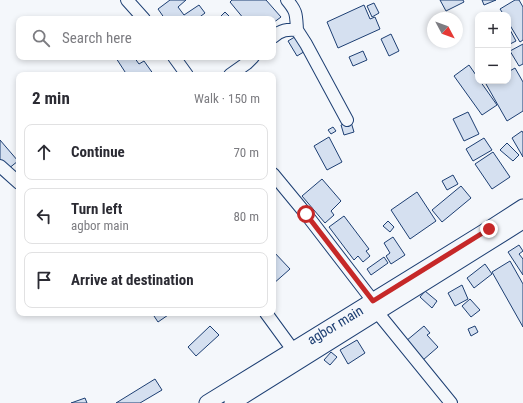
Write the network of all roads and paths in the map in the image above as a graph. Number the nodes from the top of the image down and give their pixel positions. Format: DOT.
graph roads {
  1 [pos="127,0"];
  2 [pos="287,0"];
  3 [pos="141,16"];
  4 [pos="297,30"];
  5 [pos="276,34"];
  6 [pos="176,60"];
  7 [pos="250,60"];
  8 [pos="185,72"];
  9 [pos="234,72"];
  10 [pos="346,120"];
  11 [pos="0,166"];
  12 [pos="276,178"];
  13 [pos="16,180"];
  14 [pos="523,208"];
  15 [pos="523,221"];
  16 [pos="375,307"];
  17 [pos="268,316"];
  18 [pos="293,350"];
  19 [pos="207,403"];
  20 [pos="232,403"];
  21 [pos="451,403"];
  1 -- 3 [label="street"];
  2 -- 4 [label="street"];
  4 -- 5 [label="street"];
  4 -- 10 [label="street"];
  6 -- 8 [label="street"];
  7 -- 9 [label="street"];
  11 -- 13 [label="street"];
  12 -- 16 [label="street"];
  14 -- 16 [label="main road, agbor main"];
  15 -- 16 [label="main road, agbor main"];
  16 -- 18 [label="main road, agbor main"];
  16 -- 20 [label="main road, agbor main"];
  16 -- 21 [label="street"];
  17 -- 18 [label="street"];
  18 -- 19 [label="main road, agbor main"];
}
